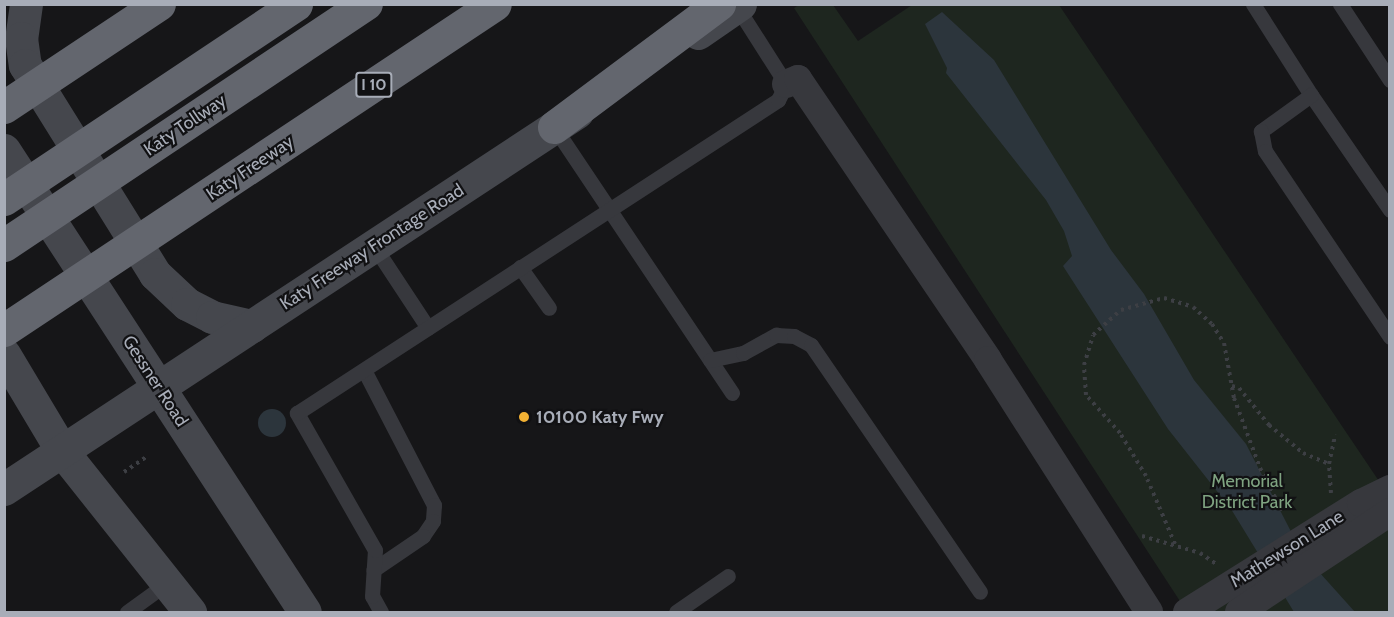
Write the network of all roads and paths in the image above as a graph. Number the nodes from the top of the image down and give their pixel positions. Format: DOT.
graph roads {
  1 [pos="26,4"];
  2 [pos="296,4"];
  3 [pos="366,4"];
  4 [pos="1252,4"];
  5 [pos="1340,4"];
  6 [pos="494,5"];
  7 [pos="732,5"];
  8 [pos="156,6"];
  9 [pos="1389,80"];
  10 [pos="786,84"];
  11 [pos="1311,95"];
  12 [pos="4,106"];
  13 [pos="554,127"];
  14 [pos="4,150"];
  15 [pos="4,199"];
  16 [pos="608,208"];
  17 [pos="1389,210"];
  18 [pos="4,245"];
  19 [pos="374,246"];
  20 [pos="520,267"];
  21 [pos="549,308"];
  22 [pos="252,326"];
  23 [pos="428,328"];
  24 [pos="4,330"];
  25 [pos="1389,337"];
  26 [pos="4,354"];
  27 [pos="710,360"];
  28 [pos="364,369"];
  29 [pos="1232,386"];
  30 [pos="159,387"];
  31 [pos="732,393"];
  32 [pos="1335,435"];
  33 [pos="62,451"];
  34 [pos="146,457"];
  35 [pos="1329,464"];
  36 [pos="124,472"];
  37 [pos="4,489"];
  38 [pos="1389,489"];
  39 [pos="1332,493"];
  40 [pos="1375,512"];
  41 [pos="1283,513"];
  42 [pos="1142,536"];
  43 [pos="1175,544"];
  44 [pos="1221,567"];
  45 [pos="373,570"];
  46 [pos="728,576"];
  47 [pos="167,584"];
  48 [pos="980,592"];
  49 [pos="127,612"];
  50 [pos="190,612"];
  51 [pos="305,612"];
  52 [pos="381,612"];
  53 [pos="676,612"];
  54 [pos="1149,612"];
  55 [pos="1186,612"];
  56 [pos="1239,612"];
  1 -- 22 [label="main road"];
  2 -- 15 [label="highway"];
  3 -- 18 [label="highway, Katy Tollway"];
  4 -- 11 [label="lane"];
  5 -- 9 [label="lane"];
  6 -- 24 [label="highway, Katy Freeway / I 10"];
  7 -- 10 [label="lane"];
  7 -- 13 [label="highway"];
  8 -- 12 [label="highway"];
  10 -- 16 [label="lane"];
  10 -- 54 [label="street"];
  11 -- 17 [label="lane"];
  11 -- 25 [label="lane"];
  13 -- 16 [label="lane"];
  13 -- 19 [label="main road, Katy Freeway Frontage Road"];
  14 -- 30 [label="main road, Gessner Road"];
  16 -- 20 [label="lane"];
  16 -- 27 [label="lane"];
  19 -- 22 [label="main road, Katy Freeway Frontage Road"];
  19 -- 23 [label="lane"];
  20 -- 21 [label="lane"];
  20 -- 23 [label="lane"];
  22 -- 30 [label="main road, Katy Freeway Frontage Road"];
  23 -- 28 [label="lane"];
  26 -- 33 [label="main road"];
  27 -- 31 [label="lane"];
  27 -- 48 [label="lane"];
  28 -- 45 [label="lane"];
  28 -- 45 [label="lane"];
  29 -- 35 [label="path"];
  29 -- 41 [label="path"];
  29 -- 43 [label="path"];
  30 -- 33 [label="main road, Katy Freeway Frontage Road"];
  30 -- 51 [label="main road, Gessner Road"];
  32 -- 35 [label="path"];
  33 -- 37 [label="main road, Katy Freeway Frontage Road"];
  33 -- 47 [label="main road"];
  34 -- 36 [label="path"];
  35 -- 39 [label="path"];
  38 -- 40 [label="street, Mathewson Lane"];
  40 -- 55 [label="street, Mathewson Lane"];
  40 -- 56 [label="street, Mathewson Lane"];
  42 -- 43 [label="path"];
  43 -- 44 [label="path"];
  45 -- 52 [label="lane"];
  46 -- 53 [label="lane"];
  47 -- 49 [label="lane"];
  47 -- 50 [label="main road"];
}
